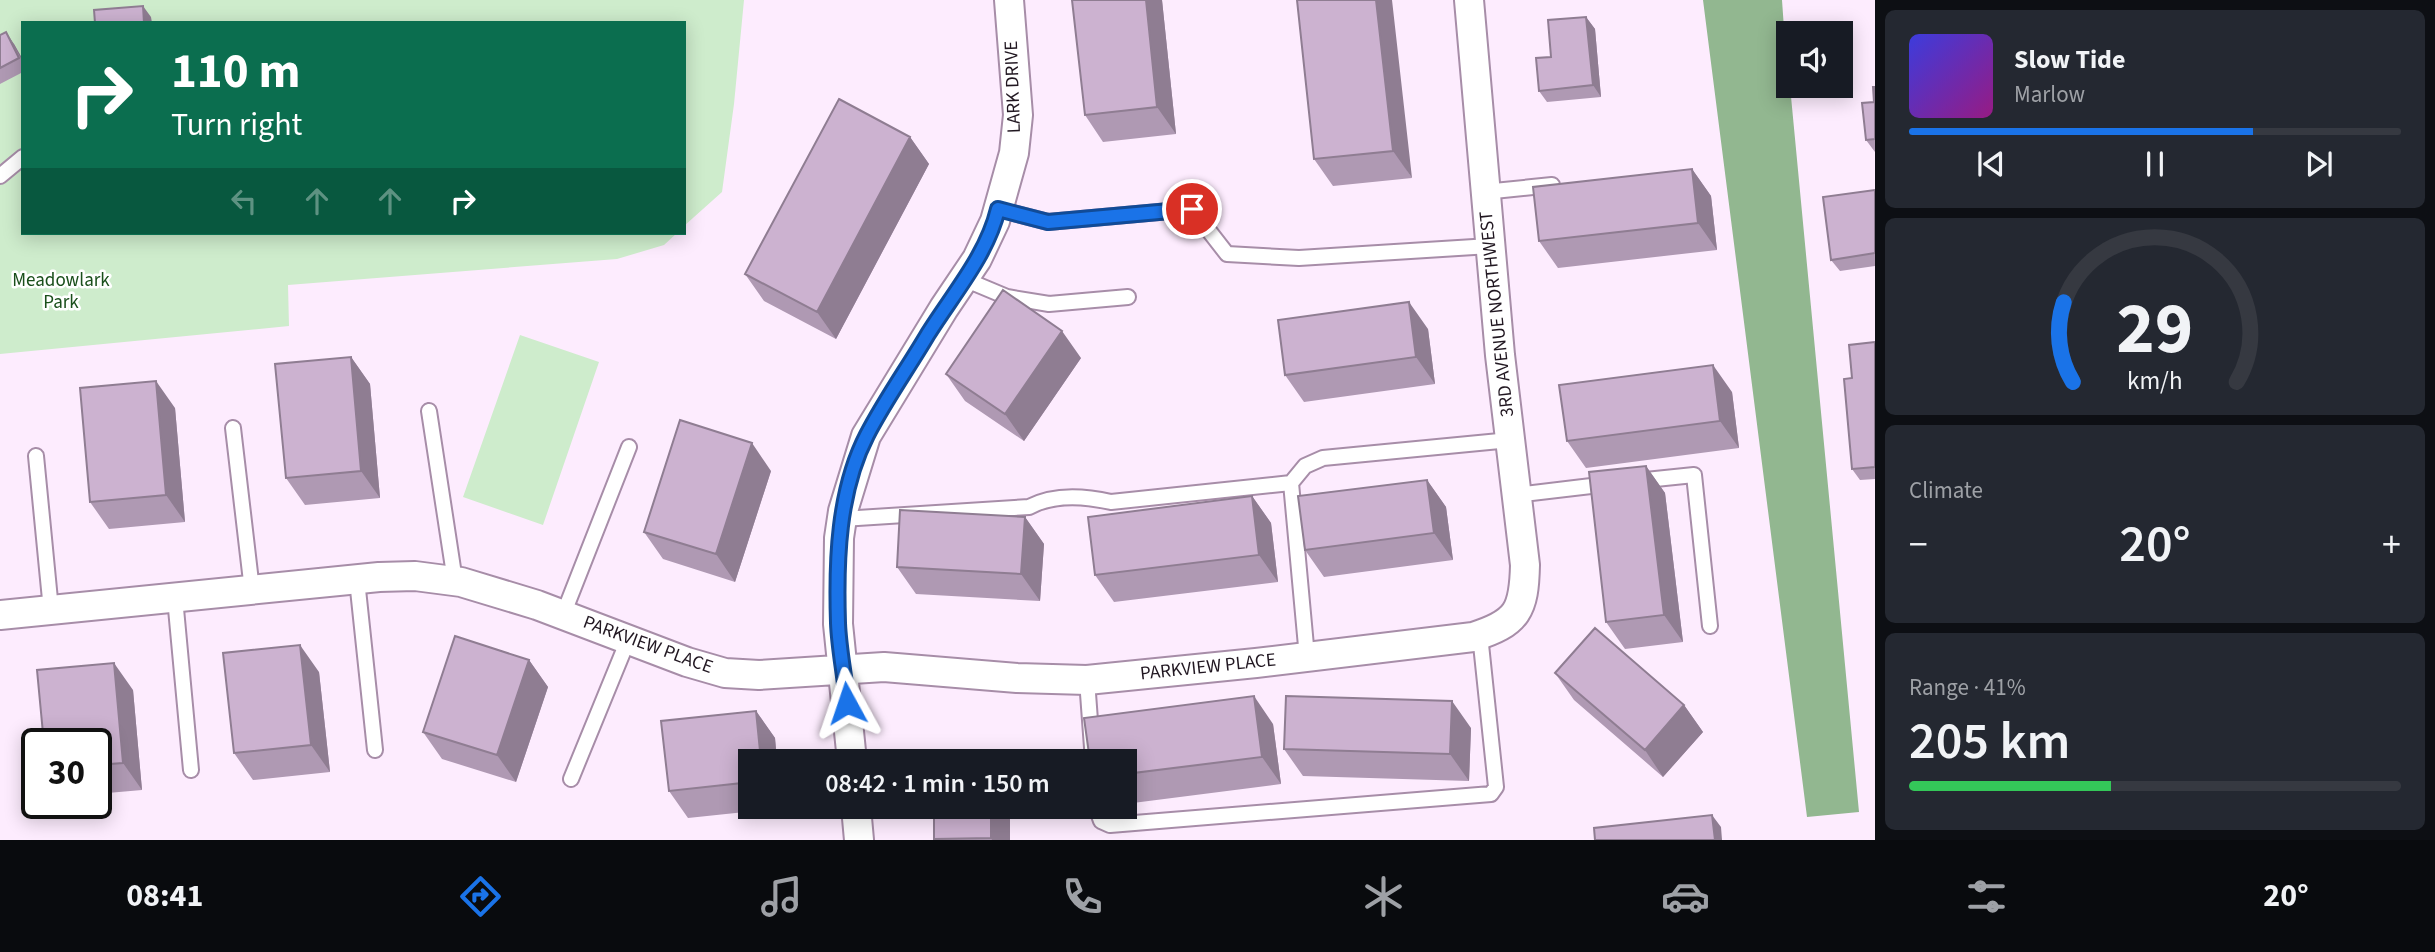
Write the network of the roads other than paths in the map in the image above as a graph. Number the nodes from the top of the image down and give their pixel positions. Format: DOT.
graph roads {
  1 [pos="1009,0"];
  2 [pos="1469,0"];
  3 [pos="21,159"];
  4 [pos="0,176"];
  5 [pos="1567,184"];
  6 [pos="1484,192"];
  7 [pos="998,209"];
  8 [pos="1490,246"];
  9 [pos="964,279"];
  10 [pos="1128,297"];
  11 [pos="429,411"];
  12 [pos="233,428"];
  13 [pos="1510,440"];
  14 [pos="629,447"];
  15 [pos="36,456"];
  16 [pos="1291,483"];
  17 [pos="1516,495"];
  18 [pos="842,519"];
  19 [pos="357,580"];
  20 [pos="454,581"];
  21 [pos="252,590"];
  22 [pos="176,598"];
  23 [pos="51,610"];
  24 [pos="0,615"];
  25 [pos="563,615"];
  26 [pos="1507,622"];
  27 [pos="1710,626"];
  28 [pos="1480,635"];
  29 [pos="628,640"];
  30 [pos="1307,657"];
  31 [pos="844,670"];
  32 [pos="1087,680"];
  33 [pos="851,749"];
  34 [pos="1092,749"];
  35 [pos="375,750"];
  36 [pos="191,770"];
  37 [pos="571,779"];
  38 [pos="857,819"];
  39 [pos="1100,819"];
  40 [pos="859,840"];
  1 -- 7 [label="street, LARK DRIVE"];
  2 -- 6 [label="street, 3RD AVENUE NORTHWEST"];
  3 -- 4 [label="lane"];
  5 -- 6 [label="lane"];
  6 -- 8 [label="street, 3RD AVENUE NORTHWEST"];
  7 -- 8 [label="lane"];
  7 -- 9 [label="street, LARK DRIVE"];
  8 -- 13 [label="street, 3RD AVENUE NORTHWEST"];
  9 -- 10 [label="lane"];
  9 -- 18 [label="street, LARK DRIVE"];
  11 -- 20 [label="lane"];
  12 -- 21 [label="lane"];
  13 -- 16 [label="lane"];
  13 -- 17 [label="street, 3RD AVENUE NORTHWEST"];
  14 -- 25 [label="lane"];
  15 -- 23 [label="lane"];
  16 -- 18 [label="lane"];
  16 -- 30 [label="lane"];
  17 -- 26 [label="street, 3RD AVENUE NORTHWEST"];
  17 -- 27 [label="lane"];
  18 -- 31 [label="street, LARK DRIVE"];
  19 -- 20 [label="street, PARKVIEW PLACE"];
  19 -- 21 [label="street, PARKVIEW PLACE"];
  19 -- 35 [label="lane"];
  20 -- 25 [label="street, PARKVIEW PLACE"];
  21 -- 22 [label="street, PARKVIEW PLACE"];
  22 -- 23 [label="street, PARKVIEW PLACE"];
  22 -- 36 [label="lane"];
  23 -- 24 [label="street, PARKVIEW PLACE"];
  25 -- 29 [label="street, PARKVIEW PLACE"];
  26 -- 28 [label="street, PARKVIEW PLACE"];
  28 -- 30 [label="street, PARKVIEW PLACE"];
  28 -- 39 [label="lane"];
  29 -- 31 [label="street, PARKVIEW PLACE"];
  29 -- 37 [label="lane"];
  30 -- 32 [label="street, PARKVIEW PLACE"];
  31 -- 32 [label="street, PARKVIEW PLACE"];
  31 -- 33 [label="street, LARK DRIVE"];
  32 -- 34 [label="lane"];
  38 -- 40 [label="street"];
}
